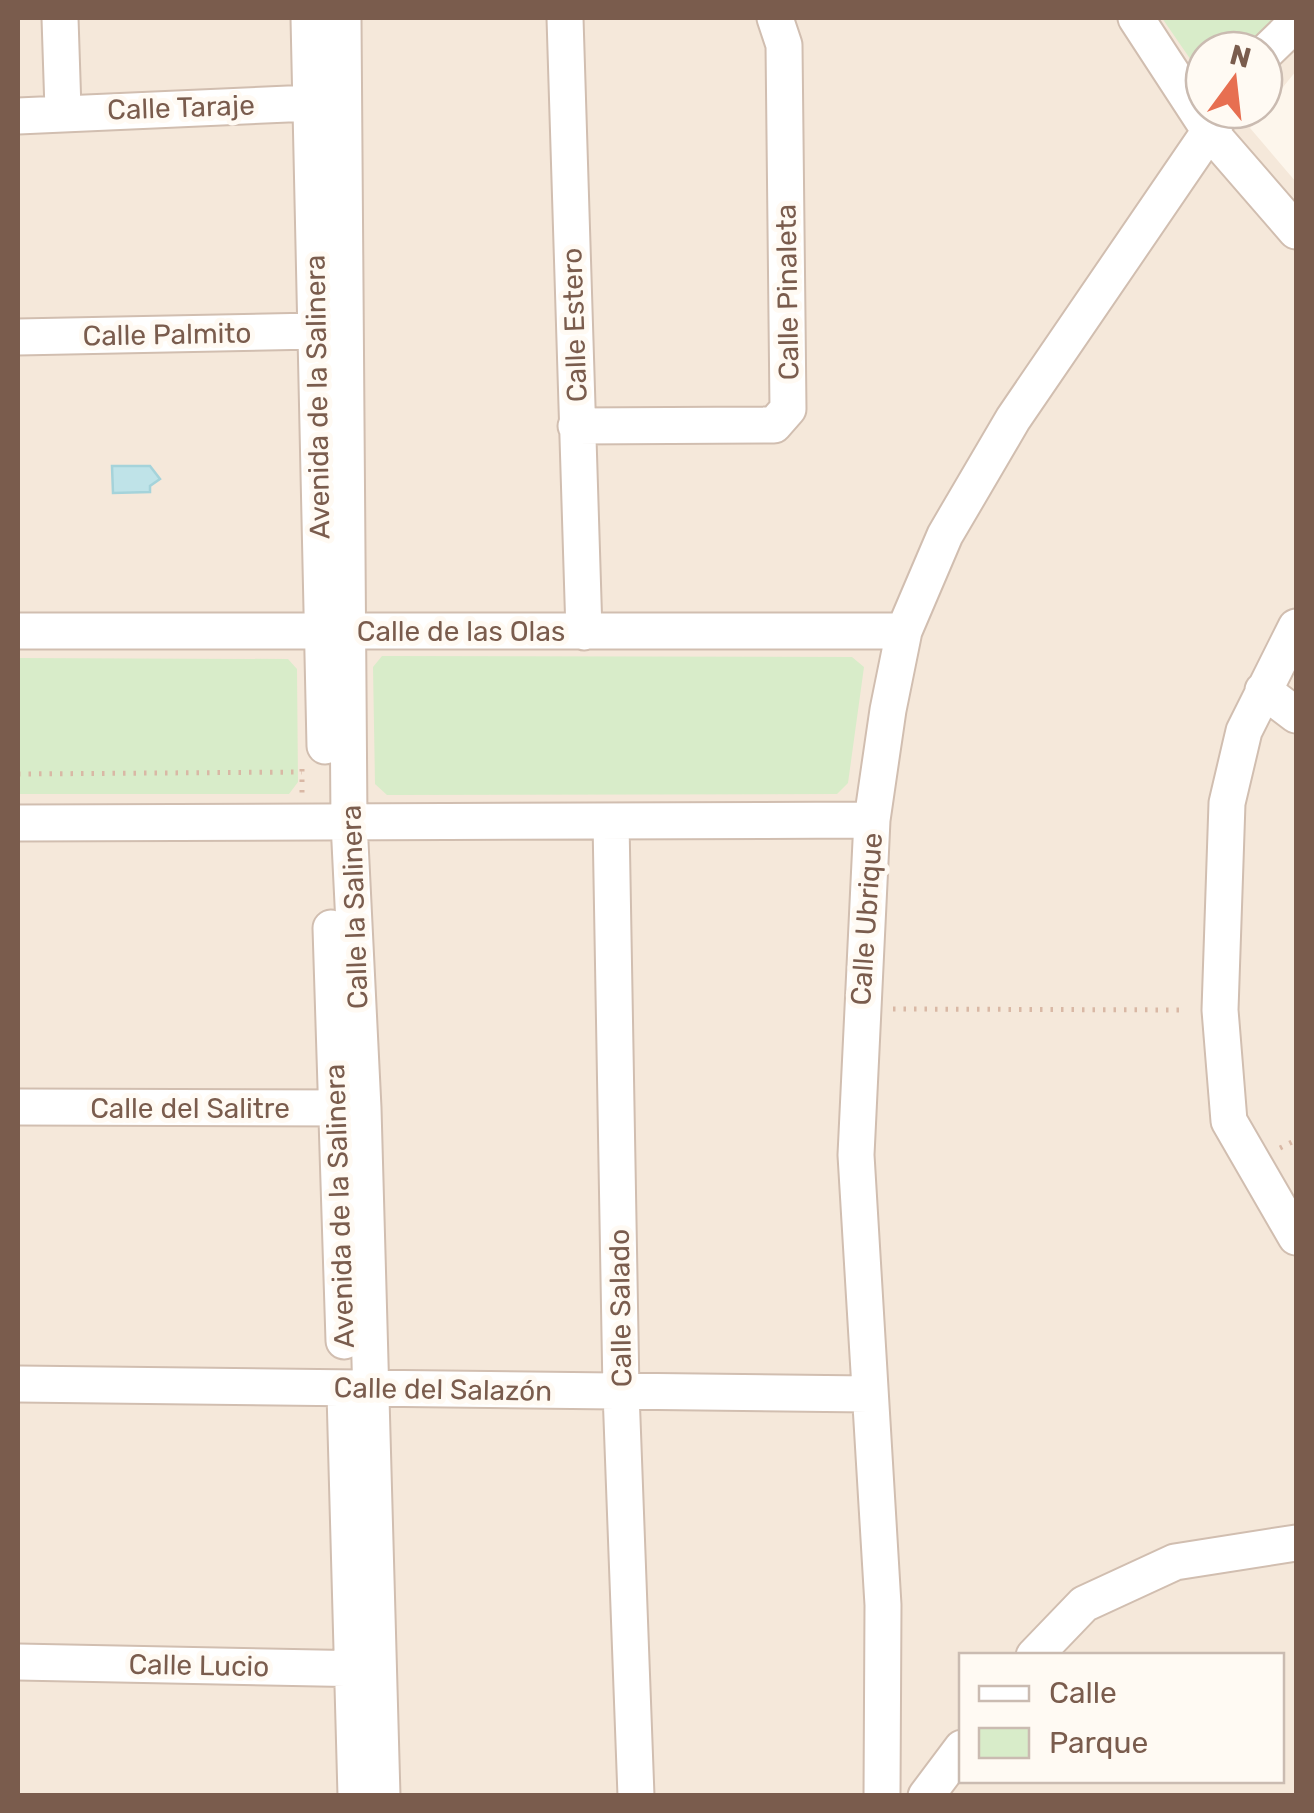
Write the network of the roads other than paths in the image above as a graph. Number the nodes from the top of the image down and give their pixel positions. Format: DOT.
graph roads {
  1 [pos="60,18"];
  2 [pos="310,18"];
  3 [pos="343,18"];
  4 [pos="565,18"];
  5 [pos="775,18"];
  6 [pos="1136,18"];
  7 [pos="1184,79"];
  8 [pos="328,102"];
  9 [pos="63,110"];
  10 [pos="18,116"];
  11 [pos="1211,130"];
  12 [pos="1223,130"];
  13 [pos="1296,231"];
  14 [pos="316,331"];
  15 [pos="18,337"];
  16 [pos="576,426"];
  17 [pos="1296,627"];
  18 [pos="18,631"];
  19 [pos="335,631"];
  20 [pos="904,631"];
  21 [pos="584,632"];
  22 [pos="1263,690"];
  23 [pos="1296,715"];
  24 [pos="326,815"];
  25 [pos="872,820"];
  26 [pos="611,821"];
  27 [pos="18,823"];
  28 [pos="18,1107"];
  29 [pos="350,1108"];
  30 [pos="1296,1237"];
  31 [pos="18,1384"];
  32 [pos="357,1388"];
  33 [pos="621,1392"];
  34 [pos="868,1394"];
  35 [pos="1296,1543"];
  36 [pos="1037,1653"];
  37 [pos="18,1662"];
  38 [pos="366,1668"];
  39 [pos="959,1752"];
  40 [pos="356,1796"];
  41 [pos="382,1796"];
  42 [pos="636,1796"];
  43 [pos="882,1796"];
  44 [pos="926,1796"];
  1 -- 9 [label="street"];
  2 -- 8 [label="street, Avenida de la Salinera"];
  3 -- 8 [label="street, Calle la Salinera"];
  4 -- 16 [label="street, Calle Estero"];
  5 -- 16 [label="street, Calle Pinaleta"];
  6 -- 7 [label="street"];
  8 -- 9 [label="street, Calle Taraje"];
  8 -- 14 [label="street, Avenida de la Salinera"];
  8 -- 19 [label="street, Calle la Salinera"];
  9 -- 10 [label="street, Calle Taraje"];
  11 -- 20 [label="street, Calle Ubrique"];
  12 -- 13 [label="street"];
  14 -- 15 [label="street, Calle Palmito"];
  14 -- 19 [label="street, Avenida de la Salinera"];
  16 -- 21 [label="street, Calle Estero"];
  17 -- 22 [label="street"];
  18 -- 19 [label="street, Calle de las Olas"];
  19 -- 21 [label="street, Calle de las Olas"];
  19 -- 24 [label="street, Calle la Salinera"];
  20 -- 21 [label="street, Calle de las Olas"];
  20 -- 25 [label="street, Calle Ubrique"];
  22 -- 23 [label="street"];
  22 -- 30 [label="street"];
  24 -- 26 [label="street"];
  24 -- 27 [label="street"];
  24 -- 29 [label="street, Avenida de la Salinera"];
  25 -- 26 [label="street"];
  25 -- 34 [label="street, Calle Ubrique"];
  26 -- 33 [label="street, Calle Salado"];
  28 -- 29 [label="street, Calle del Salitre"];
  29 -- 32 [label="street, Avenida de la Salinera"];
  31 -- 32 [label="street, Calle del Salazón"];
  32 -- 33 [label="street, Calle del Salazón"];
  32 -- 38 [label="street, Avenida de la Salinera"];
  33 -- 34 [label="street, Calle del Salazón"];
  33 -- 42 [label="street, Calle Salado"];
  34 -- 43 [label="street, Calle Ubrique"];
  35 -- 36 [label="street"];
  37 -- 38 [label="street, Calle Lucio"];
  38 -- 40 [label="street, Avenida de la Salinera"];
  38 -- 41 [label="street"];
  39 -- 44 [label="street"];
}
